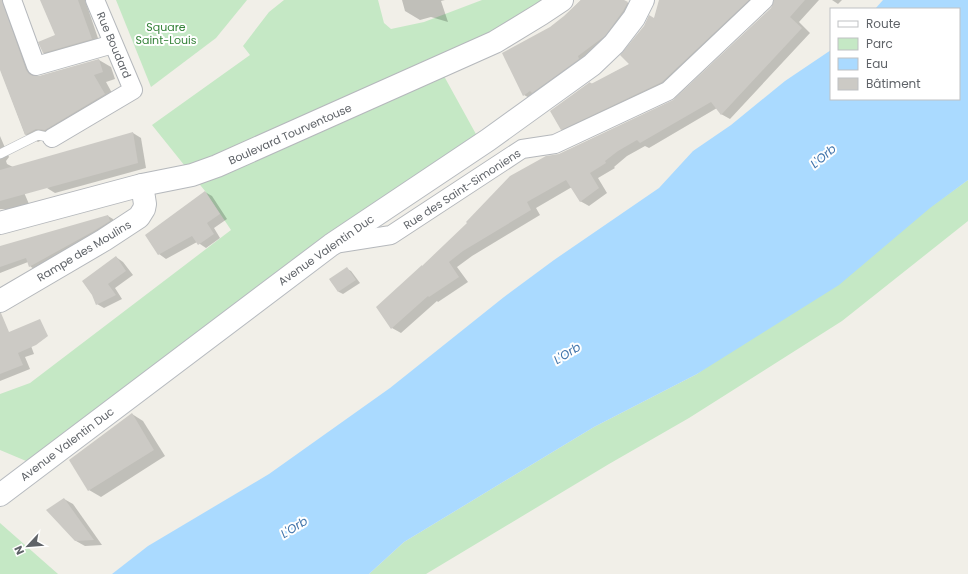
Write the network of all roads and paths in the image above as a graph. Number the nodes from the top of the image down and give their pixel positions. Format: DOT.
graph roads {
  1 [pos="12,0"];
  2 [pos="96,0"];
  3 [pos="562,0"];
  4 [pos="642,0"];
  5 [pos="764,0"];
  6 [pos="113,44"];
  7 [pos="52,138"];
  8 [pos="0,154"];
  9 [pos="142,185"];
  10 [pos="0,223"];
  11 [pos="331,245"];
  12 [pos="0,301"];
  13 [pos="0,495"];
  1 -- 6 [label="street"];
  2 -- 6 [label="street, Rue Boudard"];
  3 -- 9 [label="main road, Boulevard Tourventouse"];
  4 -- 11 [label="main road, Avenue Valentin Duc"];
  5 -- 11 [label="street, Rue des Saint-Simoniens"];
  6 -- 7 [label="street, Rue Boudard"];
  7 -- 8 [label="lane"];
  9 -- 10 [label="main road, Boulevard Tourventouse"];
  9 -- 12 [label="main road, Rampe des Moulins"];
  11 -- 13 [label="main road, Avenue Valentin Duc"];
}
